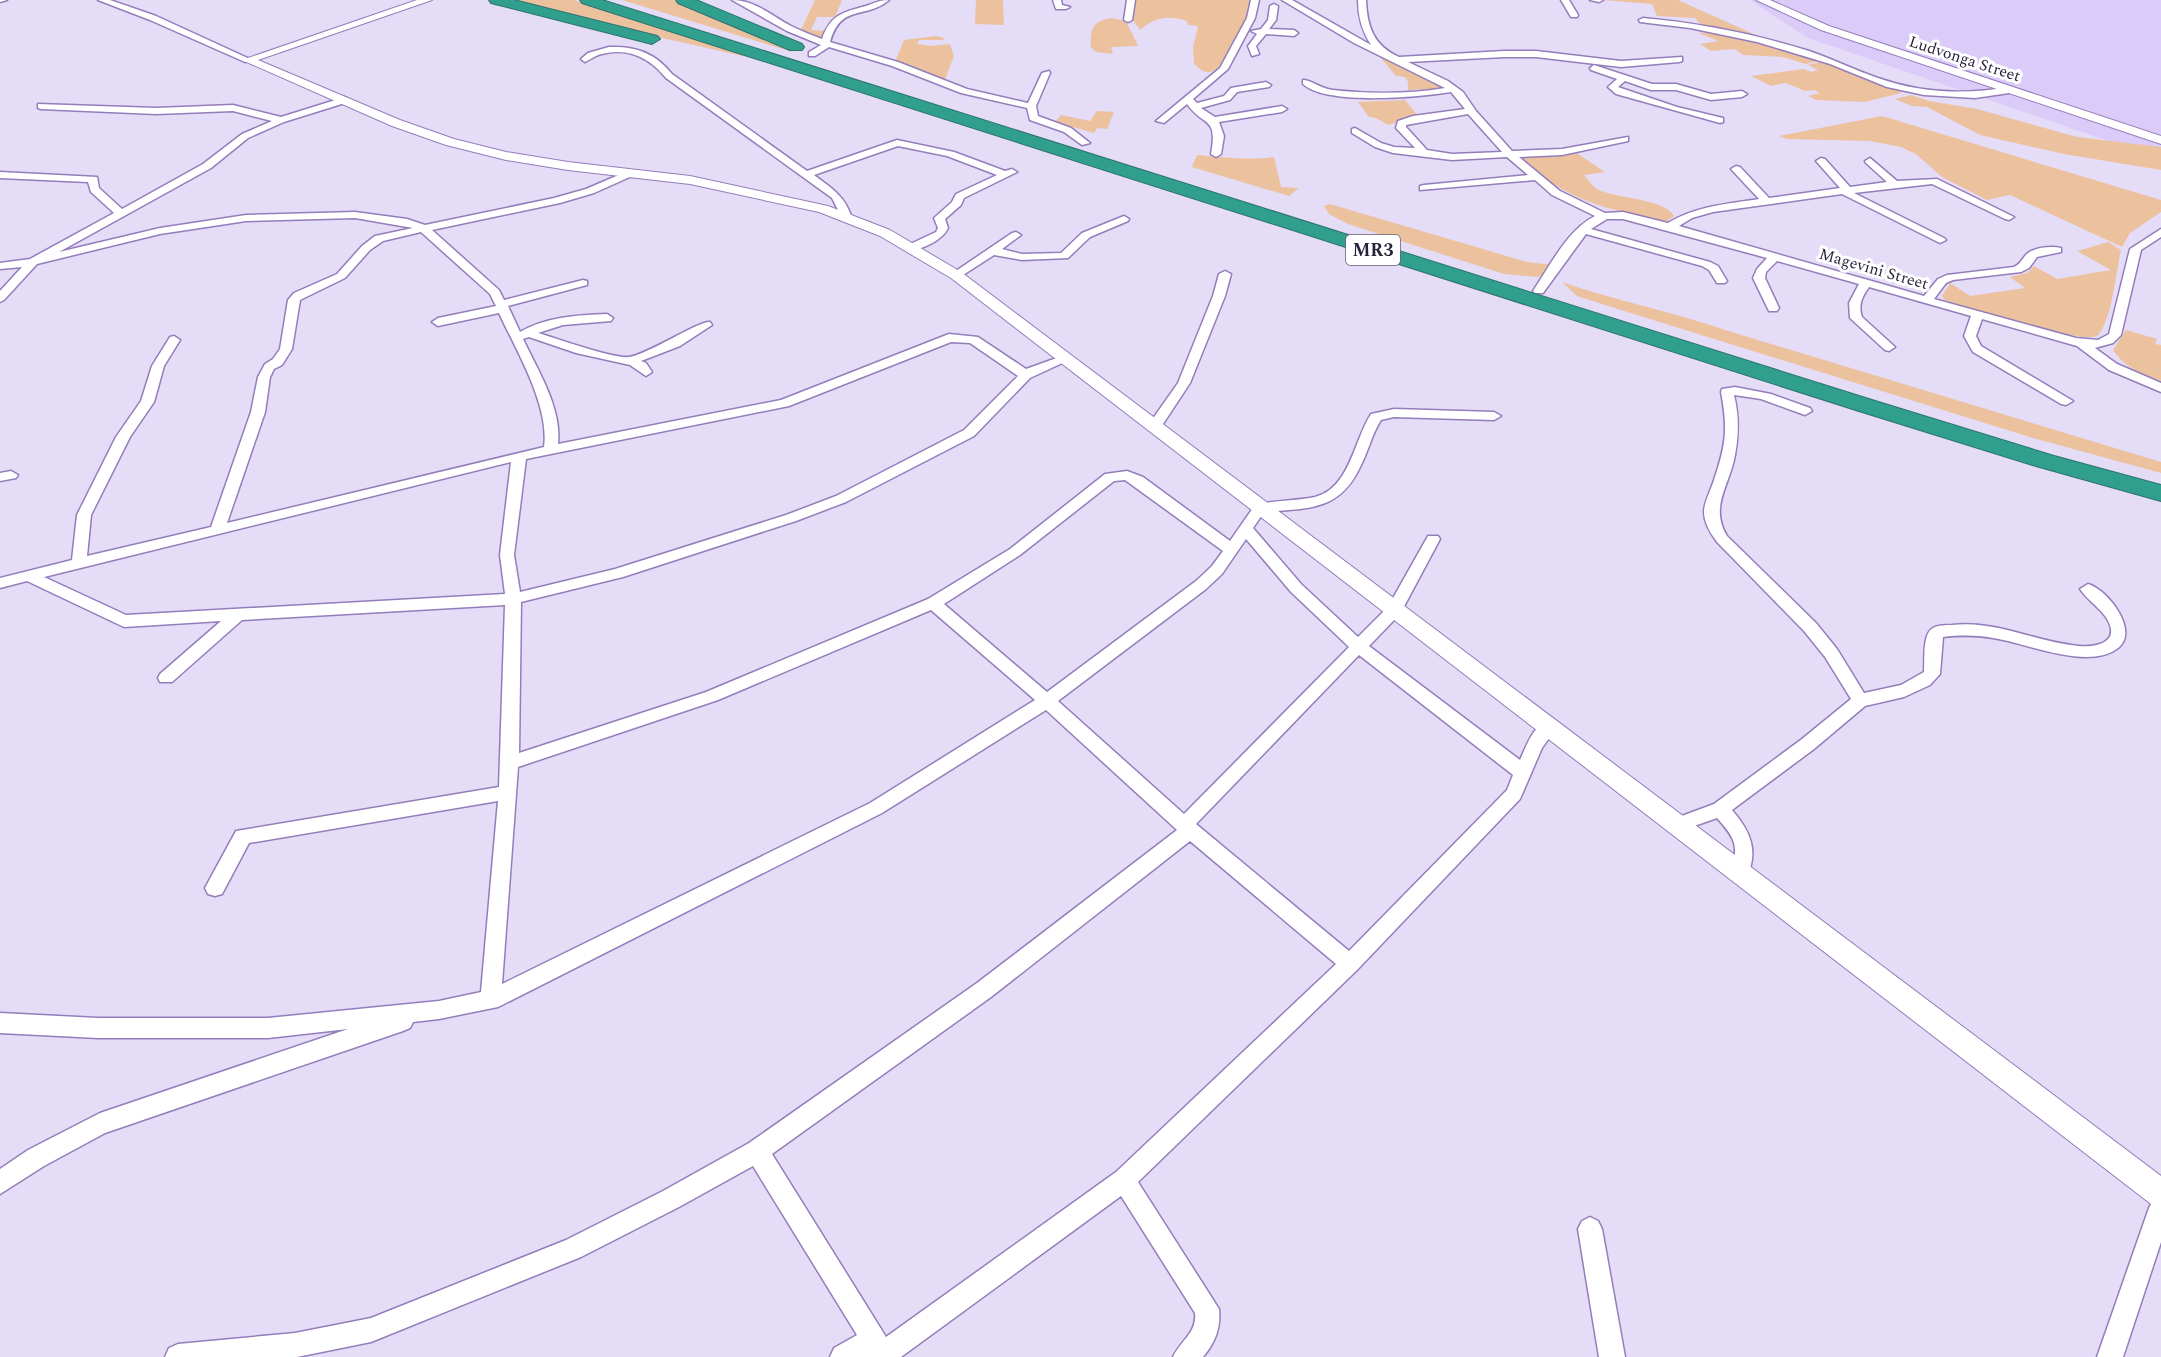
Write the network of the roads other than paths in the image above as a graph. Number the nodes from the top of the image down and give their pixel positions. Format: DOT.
graph roads {
  1 [pos="102,0"];
  2 [pos="427,0"];
  3 [pos="496,0"];
  4 [pos="587,0"];
  5 [pos="612,0"];
  6 [pos="682,0"];
  7 [pos="736,0"];
  8 [pos="885,0"];
  9 [pos="1057,0"];
  10 [pos="1131,0"];
  11 [pos="1255,0"];
  12 [pos="1286,0"];
  13 [pos="1362,0"];
  14 [pos="1565,0"];
  15 [pos="1594,0"];
  16 [pos="1599,0"];
  17 [pos="1761,0"];
  18 [pos="848,5"];
  19 [pos="1274,6"];
  20 [pos="1066,7"];
  21 [pos="1574,15"];
  22 [pos="1128,20"];
  23 [pos="1643,20"];
  24 [pos="1245,30"];
  25 [pos="1263,32"];
  26 [pos="1294,33"];
  27 [pos="822,47"];
  28 [pos="1381,51"];
  29 [pos="1255,54"];
  30 [pos="1572,58"];
  31 [pos="585,59"];
  32 [pos="1679,59"];
  33 [pos="248,60"];
  34 [pos="1397,60"];
  35 [pos="1046,73"];
  36 [pos="1623,78"];
  37 [pos="1306,82"];
  38 [pos="1266,85"];
  39 [pos="1454,89"];
  40 [pos="2009,90"];
  41 [pos="1742,94"];
  42 [pos="345,100"];
  43 [pos="1191,103"];
  44 [pos="41,106"];
  45 [pos="1031,106"];
  46 [pos="1282,109"];
  47 [pos="1470,111"];
  48 [pos="282,120"];
  49 [pos="1213,120"];
  50 [pos="1720,120"];
  51 [pos="1161,121"];
  52 [pos="1034,122"];
  53 [pos="1355,131"];
  54 [pos="1625,139"];
  55 [pos="2161,140"];
  56 [pos="1060,149"];
  57 [pos="1424,152"];
  58 [pos="1216,154"];
  59 [pos="1509,154"];
  60 [pos="1821,161"];
  61 [pos="1870,161"];
  62 [pos="1736,169"];
  63 [pos="628,174"];
  64 [pos="807,174"];
  65 [pos="0,175"];
  66 [pos="1538,177"];
  67 [pos="1895,184"];
  68 [pos="1424,188"];
  69 [pos="1222,189"];
  70 [pos="1847,192"];
  71 [pos="1767,202"];
  72 [pos="115,216"];
  73 [pos="846,216"];
  74 [pos="1603,216"];
  75 [pos="2009,217"];
  76 [pos="476,219"];
  77 [pos="1124,219"];
  78 [pos="399,220"];
  79 [pos="1670,227"];
  80 [pos="425,230"];
  81 [pos="1583,230"];
  82 [pos="159,231"];
  83 [pos="2161,232"];
  84 [pos="1016,235"];
  85 [pos="1940,240"];
  86 [pos="910,248"];
  87 [pos="2058,250"];
  88 [pos="993,252"];
  89 [pos="1774,257"];
  90 [pos="33,262"];
  91 [pos="0,266"];
  92 [pos="956,274"];
  93 [pos="1225,274"];
  94 [pos="1721,281"];
  95 [pos="583,283"];
  96 [pos="1866,283"];
  97 [pos="1539,291"];
  98 [pos="0,298"];
  99 [pos="1927,300"];
  100 [pos="503,306"];
  101 [pos="1773,308"];
  102 [pos="1978,315"];
  103 [pos="607,318"];
  104 [pos="438,322"];
  105 [pos="706,325"];
  106 [pos="527,333"];
  107 [pos="174,339"];
  108 [pos="515,339"];
  109 [pos="2081,343"];
  110 [pos="1888,347"];
  111 [pos="1065,359"];
  112 [pos="629,361"];
  113 [pos="646,372"];
  114 [pos="1026,375"];
  115 [pos="2161,388"];
  116 [pos="2066,401"];
  117 [pos="1805,411"];
  118 [pos="1494,416"];
  119 [pos="1154,427"];
  120 [pos="551,449"];
  121 [pos="519,456"];
  122 [pos="2161,479"];
  123 [pos="2161,493"];
  124 [pos="1260,508"];
  125 [pos="1246,529"];
  126 [pos="217,530"];
  127 [pos="1433,539"];
  128 [pos="1232,549"];
  129 [pos="80,563"];
  130 [pos="28,576"];
  131 [pos="0,583"];
  132 [pos="2088,590"];
  133 [pos="513,599"];
  134 [pos="933,603"];
  135 [pos="1394,610"];
  136 [pos="239,614"];
  137 [pos="1358,646"];
  138 [pos="166,678"];
  139 [pos="1860,700"];
  140 [pos="1047,701"];
  141 [pos="1548,728"];
  142 [pos="510,763"];
  143 [pos="1524,773"];
  144 [pos="506,793"];
  145 [pos="1720,809"];
  146 [pos="1677,825"];
  147 [pos="1187,827"];
  148 [pos="1739,873"];
  149 [pos="215,888"];
  150 [pos="1350,963"];
  151 [pos="491,1000"];
  152 [pos="439,1010"];
  153 [pos="0,1023"];
  154 [pos="757,1151"];
  155 [pos="1124,1180"];
  156 [pos="0,1184"];
  157 [pos="2161,1194"];
  158 [pos="2161,1208"];
  159 [pos="1590,1229"];
  160 [pos="880,1351"];
  161 [pos="178,1357"];
  162 [pos="843,1357"];
  163 [pos="1186,1357"];
  164 [pos="1612,1357"];
  165 [pos="2110,1357"];
  1 -- 33 [label="street"];
  2 -- 33 [label="street"];
  3 -- 56 [label="highway"];
  4 -- 56 [label="highway, MR3"];
  5 -- 69 [label="highway, MR3"];
  6 -- 27 [label="highway"];
  7 -- 27 [label="street"];
  8 -- 18 [label="street"];
  9 -- 20 [label="street"];
  10 -- 22 [label="street"];
  11 -- 24 [label="street"];
  12 -- 28 [label="street"];
  13 -- 28 [label="street"];
  14 -- 21 [label="street"];
  15 -- 16 [label="street"];
  17 -- 40 [label="street, Ludvonga Street"];
  18 -- 27 [label="street"];
  19 -- 25 [label="street"];
  23 -- 40 [label="street"];
  24 -- 25 [label="street"];
  24 -- 43 [label="street"];
  25 -- 26 [label="street"];
  25 -- 29 [label="street"];
  27 -- 45 [label="street"];
  27 -- 52 [label="highway"];
  28 -- 34 [label="street"];
  30 -- 32 [label="street"];
  30 -- 34 [label="street"];
  30 -- 36 [label="street"];
  31 -- 64 [label="street"];
  33 -- 42 [label="street"];
  34 -- 39 [label="street"];
  35 -- 45 [label="street"];
  36 -- 41 [label="street"];
  36 -- 50 [label="street"];
  37 -- 39 [label="street"];
  38 -- 43 [label="street"];
  39 -- 47 [label="street"];
  40 -- 55 [label="street, Ludvonga Street"];
  42 -- 48 [label="street"];
  42 -- 63 [label="street"];
  43 -- 49 [label="street"];
  43 -- 51 [label="street"];
  44 -- 48 [label="street"];
  45 -- 52 [label="street"];
  46 -- 49 [label="street"];
  47 -- 57 [label="street"];
  47 -- 59 [label="street"];
  48 -- 72 [label="street"];
  49 -- 58 [label="street"];
  52 -- 69 [label="highway"];
  53 -- 57 [label="street"];
  54 -- 59 [label="street"];
  56 -- 123 [label="highway, MR3"];
  57 -- 59 [label="street"];
  59 -- 66 [label="street"];
  60 -- 70 [label="street"];
  61 -- 67 [label="street"];
  62 -- 71 [label="street"];
  63 -- 73 [label="street"];
  63 -- 76 [label="street"];
  64 -- 73 [label="street"];
  64 -- 86 [label="street"];
  65 -- 72 [label="street"];
  66 -- 68 [label="street"];
  66 -- 74 [label="street"];
  67 -- 70 [label="street"];
  67 -- 75 [label="street"];
  69 -- 97 [label="highway, MR3"];
  70 -- 71 [label="street"];
  70 -- 85 [label="street"];
  71 -- 79 [label="street"];
  72 -- 82 [label="street"];
  72 -- 90 [label="street"];
  73 -- 86 [label="street"];
  74 -- 79 [label="street, Magevini Street"];
  74 -- 81 [label="street"];
  76 -- 78 [label="street"];
  76 -- 80 [label="street"];
  77 -- 88 [label="street"];
  78 -- 80 [label="street"];
  78 -- 82 [label="street"];
  79 -- 89 [label="street, Magevini Street"];
  80 -- 100 [label="street"];
  80 -- 126 [label="street"];
  81 -- 94 [label="street"];
  81 -- 97 [label="street"];
  82 -- 90 [label="street"];
  83 -- 109 [label="street, Magevini Street"];
  84 -- 88 [label="street"];
  86 -- 92 [label="street"];
  87 -- 99 [label="street"];
  88 -- 92 [label="street"];
  89 -- 96 [label="street, Magevini Street"];
  89 -- 101 [label="street"];
  90 -- 91 [label="street"];
  90 -- 98 [label="street"];
  92 -- 111 [label="street"];
  93 -- 119 [label="street"];
  95 -- 100 [label="street"];
  96 -- 99 [label="street, Magevini Street"];
  96 -- 110 [label="street"];
  97 -- 122 [label="highway, MR3"];
  99 -- 102 [label="street, Magevini Street"];
  100 -- 104 [label="street"];
  100 -- 108 [label="street"];
  102 -- 109 [label="street, Magevini Street"];
  102 -- 116 [label="street"];
  103 -- 106 [label="street"];
  105 -- 112 [label="street"];
  106 -- 108 [label="street"];
  106 -- 112 [label="street"];
  107 -- 129 [label="street"];
  108 -- 120 [label="street"];
  109 -- 115 [label="street"];
  111 -- 114 [label="street"];
  111 -- 119 [label="street"];
  112 -- 113 [label="street"];
  114 -- 120 [label="street"];
  114 -- 133 [label="street"];
  117 -- 139 [label="street"];
  118 -- 124 [label="street"];
  119 -- 124 [label="street"];
  120 -- 121 [label="street"];
  121 -- 126 [label="street"];
  121 -- 133 [label="street"];
  124 -- 125 [label="street"];
  124 -- 135 [label="street"];
  125 -- 128 [label="street"];
  125 -- 137 [label="street"];
  126 -- 129 [label="street"];
  127 -- 135 [label="street"];
  128 -- 134 [label="street"];
  128 -- 140 [label="street"];
  129 -- 130 [label="street"];
  130 -- 131 [label="street"];
  130 -- 136 [label="street"];
  132 -- 139 [label="street"];
  133 -- 136 [label="street"];
  133 -- 142 [label="street"];
  134 -- 140 [label="street"];
  134 -- 142 [label="street"];
  135 -- 137 [label="street"];
  135 -- 141 [label="street"];
  136 -- 138 [label="street"];
  137 -- 143 [label="street"];
  137 -- 147 [label="street"];
  139 -- 145 [label="street"];
  140 -- 147 [label="street"];
  140 -- 151 [label="street"];
  141 -- 143 [label="street"];
  141 -- 146 [label="street"];
  142 -- 144 [label="street"];
  143 -- 150 [label="street"];
  144 -- 149 [label="street"];
  144 -- 151 [label="street"];
  145 -- 146 [label="street"];
  145 -- 148 [label="street"];
  146 -- 148 [label="street"];
  147 -- 150 [label="street"];
  147 -- 154 [label="street"];
  148 -- 157 [label="street"];
  150 -- 155 [label="street"];
  151 -- 152 [label="street"];
  152 -- 153 [label="street"];
  152 -- 156 [label="street"];
  154 -- 160 [label="street"];
  154 -- 161 [label="street"];
  155 -- 160 [label="street"];
  155 -- 163 [label="street"];
  158 -- 165 [label="street"];
  159 -- 164 [label="street"];
  160 -- 162 [label="street"];
}
